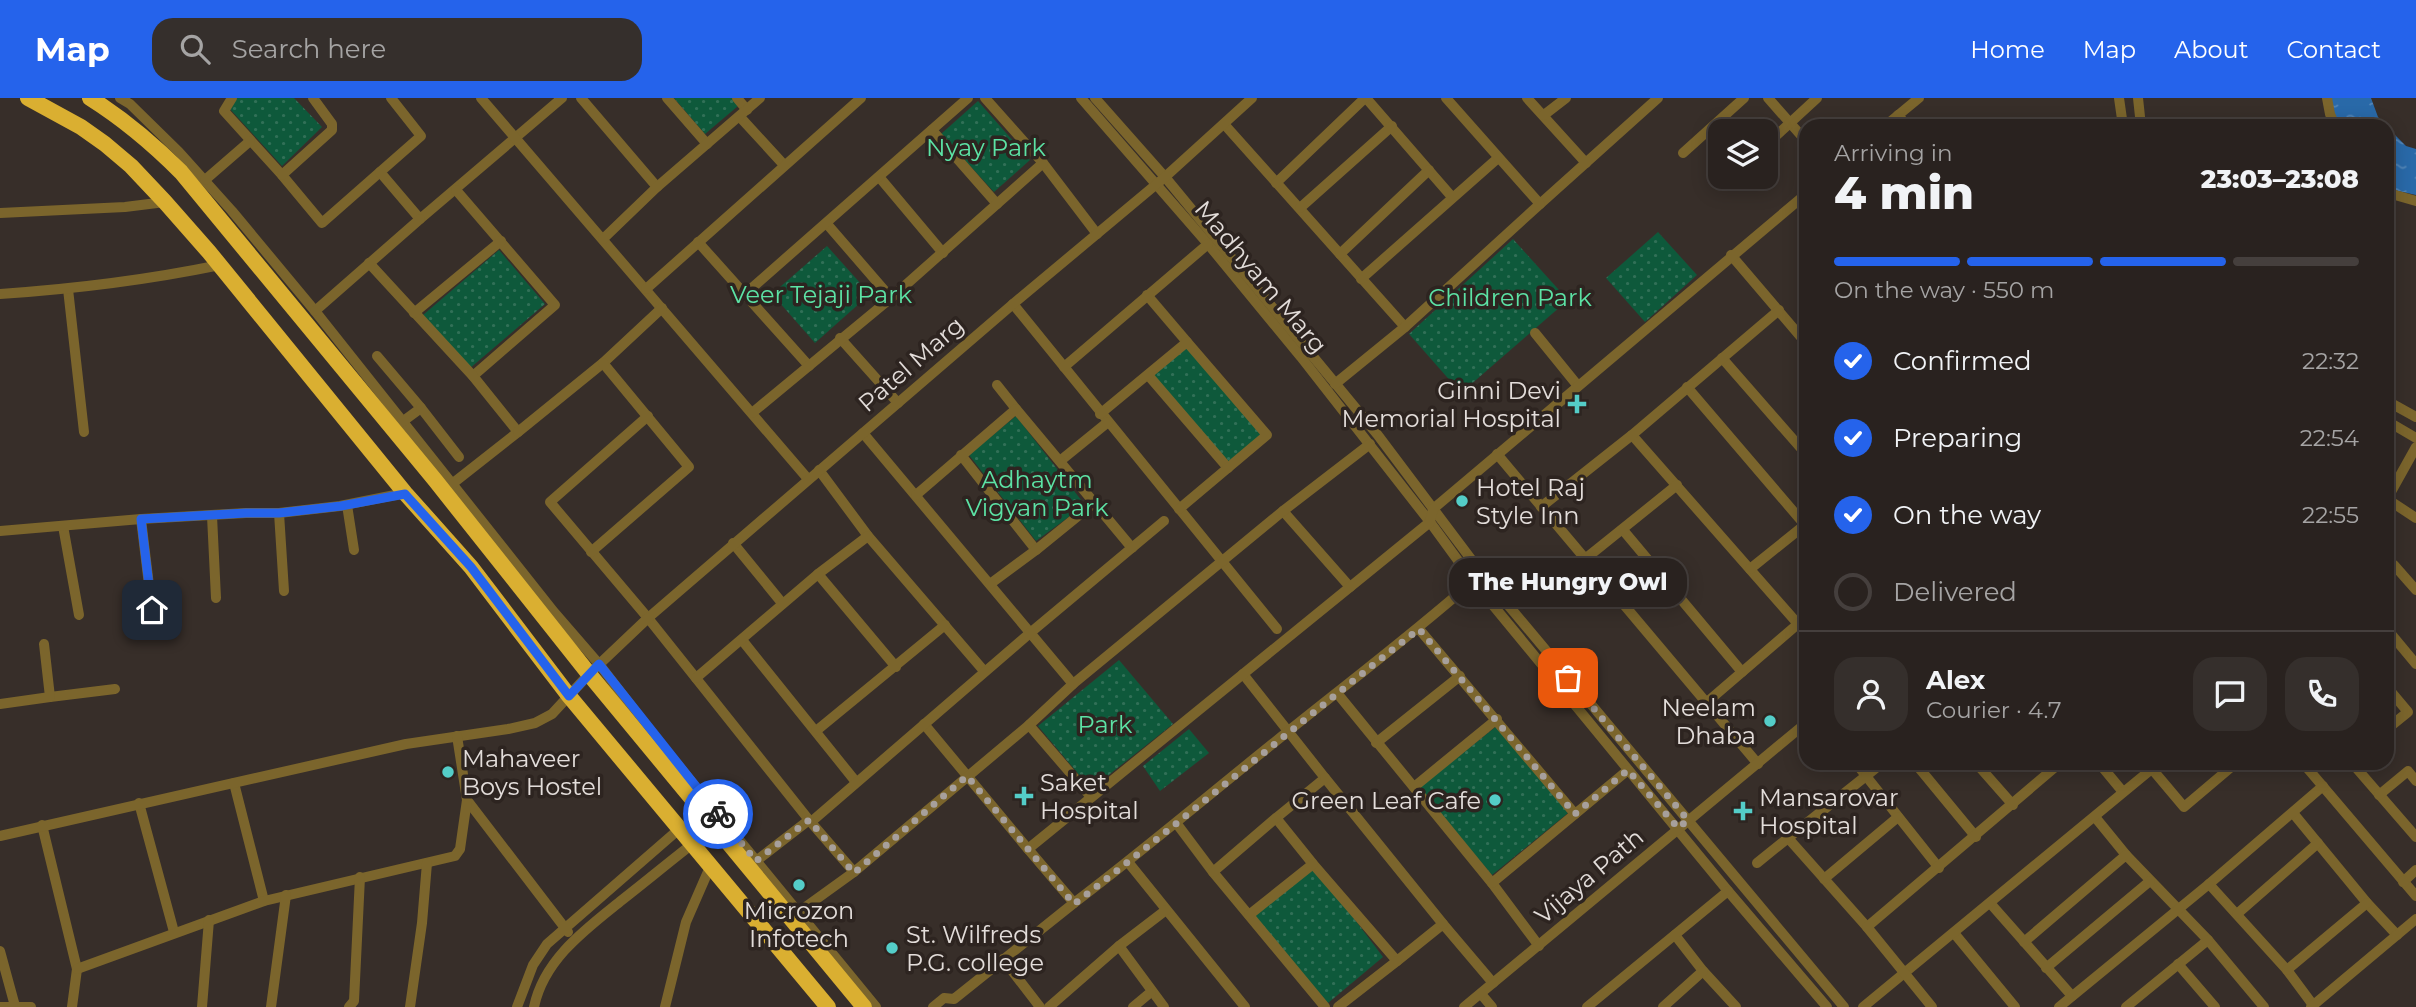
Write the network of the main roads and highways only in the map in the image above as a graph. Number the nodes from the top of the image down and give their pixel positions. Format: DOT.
graph roads {
  1 [pos="28,98"];
  2 [pos="90,98"];
  3 [pos="126,104"];
  4 [pos="828,1007"];
  5 [pos="864,1007"];
  1 -- 4 [label="highway"];
  2 -- 3 [label="highway"];
  3 -- 5 [label="highway"];
}
